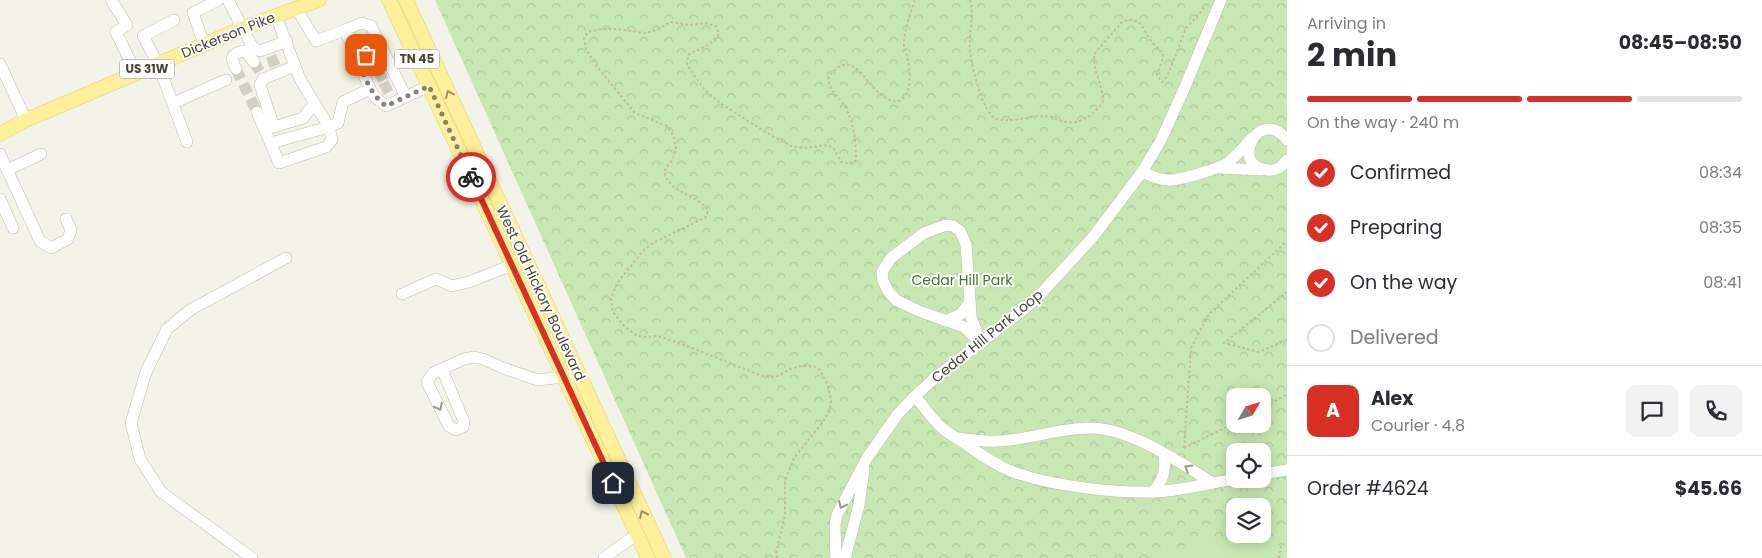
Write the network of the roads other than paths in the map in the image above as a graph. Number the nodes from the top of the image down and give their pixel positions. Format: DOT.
graph roads {
  1 [pos="111,0"];
  2 [pos="218,0"];
  3 [pos="228,0"];
  4 [pos="319,0"];
  5 [pos="389,0"];
  6 [pos="406,0"];
  7 [pos="414,0"];
  8 [pos="1221,0"];
  9 [pos="296,8"];
  10 [pos="276,16"];
  11 [pos="174,20"];
  12 [pos="243,28"];
  13 [pos="344,30"];
  14 [pos="287,41"];
  15 [pos="204,44"];
  16 [pos="273,61"];
  17 [pos="0,64"];
  18 [pos="158,64"];
  19 [pos="295,66"];
  20 [pos="236,69"];
  21 [pos="259,71"];
  22 [pos="136,73"];
  23 [pos="440,74"];
  24 [pos="226,80"];
  25 [pos="374,86"];
  26 [pos="429,86"];
  27 [pos="406,97"];
  28 [pos="173,103"];
  29 [pos="314,104"];
  30 [pos="257,112"];
  31 [pos="26,120"];
  32 [pos="329,127"];
  33 [pos="0,134"];
  34 [pos="1252,138"];
  35 [pos="1287,140"];
  36 [pos="187,142"];
  37 [pos="272,143"];
  38 [pos="0,154"];
  39 [pos="41,154"];
  40 [pos="1287,160"];
  41 [pos="1216,168"];
  42 [pos="7,170"];
  43 [pos="1265,170"];
  44 [pos="1142,172"];
  45 [pos="0,199"];
  46 [pos="66,218"];
  47 [pos="12,228"];
  48 [pos="286,258"];
  49 [pos="512,265"];
  50 [pos="402,294"];
  51 [pos="970,302"];
  52 [pos="946,321"];
  53 [pos="981,343"];
  54 [pos="442,369"];
  55 [pos="579,375"];
  56 [pos="564,378"];
  57 [pos="915,396"];
  58 [pos="956,437"];
  59 [pos="1164,453"];
  60 [pos="865,463"];
  61 [pos="1287,470"];
  62 [pos="1271,473"];
  63 [pos="1226,481"];
  64 [pos="1213,483"];
  65 [pos="1153,492"];
  66 [pos="637,534"];
  67 [pos="252,558"];
  68 [pos="604,558"];
  69 [pos="648,558"];
  70 [pos="664,558"];
  71 [pos="836,558"];
  72 [pos="845,558"];
  1 -- 22 [label="street"];
  2 -- 15 [label="street"];
  3 -- 12 [label="street"];
  4 -- 9 [label="main road, Dickerson Pike / US 31W"];
  5 -- 26 [label="main road, West Old Hickory Boulevard / TN 45"];
  6 -- 23 [label="main road, West Old Hickory Boulevard / TN 45"];
  7 -- 23 [label="main road"];
  8 -- 44 [label="street, Cedar Hill Park Loop"];
  9 -- 10 [label="main road, Dickerson Pike / US 31W"];
  9 -- 13 [label="street"];
  10 -- 12 [label="main road, Dickerson Pike / US 31W"];
  10 -- 14 [label="street"];
  11 -- 18 [label="street"];
  12 -- 15 [label="main road, Dickerson Pike / US 31W"];
  12 -- 16 [label="street"];
  13 -- 25 [label="street"];
  13 -- 27 [label="street"];
  14 -- 16 [label="street"];
  14 -- 19 [label="street"];
  15 -- 18 [label="main road, Dickerson Pike / US 31W"];
  16 -- 19 [label="street"];
  16 -- 21 [label="street"];
  17 -- 31 [label="street"];
  18 -- 22 [label="main road, Dickerson Pike / US 31W"];
  18 -- 28 [label="street"];
  19 -- 29 [label="street"];
  20 -- 21 [label="street"];
  21 -- 29 [label="street"];
  22 -- 31 [label="main road, Dickerson Pike / US 31W"];
  55 -- 23 [label="main road, West Old Hickory Boulevard / TN 45, one-way"];
  24 -- 28 [label="street"];
  25 -- 27 [label="street"];
  25 -- 32 [label="street"];
  26 -- 27 [label="street"];
  26 -- 49 [label="main road, West Old Hickory Boulevard / TN 45"];
  28 -- 36 [label="street"];
  29 -- 32 [label="street"];
  30 -- 37 [label="street"];
  31 -- 33 [label="main road, Dickerson Pike / US 31W"];
  32 -- 37 [label="street"];
  32 -- 37 [label="street"];
  34 -- 35 [label="street"];
  34 -- 41 [label="street"];
  34 -- 43 [label="street"];
  38 -- 42 [label="street"];
  39 -- 42 [label="street"];
  40 -- 43 [label="street"];
  41 -- 43 [label="street"];
  41 -- 44 [label="street"];
  42 -- 46 [label="street"];
  44 -- 53 [label="street, Cedar Hill Park Loop"];
  45 -- 47 [label="street"];
  48 -- 67 [label="street"];
  49 -- 50 [label="street"];
  49 -- 56 [label="main road, West Old Hickory Boulevard / TN 45"];
  51 -- 52 [label="street"];
  51 -- 52 [label="street"];
  51 -- 53 [label="street"];
  52 -- 53 [label="street"];
  53 -- 57 [label="street, Cedar Hill Park Loop"];
  54 -- 54 [label="street, one-way"];
  54 -- 56 [label="street"];
  55 -- 56 [label="street"];
  70 -- 55 [label="main road, West Old Hickory Boulevard / TN 45, one-way"];
  56 -- 66 [label="main road, West Old Hickory Boulevard / TN 45"];
  57 -- 58 [label="street"];
  57 -- 60 [label="street, Cedar Hill Park Loop"];
  58 -- 59 [label="street"];
  58 -- 65 [label="street"];
  64 -- 59 [label="street, one-way"];
  59 -- 65 [label="street"];
  60 -- 71 [label="street, Cedar Hill Park Loop, one-way"];
  60 -- 72 [label="street, Cedar Hill Park Loop"];
  61 -- 62 [label="street"];
  63 -- 64 [label="street"];
  64 -- 65 [label="street"];
  66 -- 68 [label="street"];
  66 -- 69 [label="main road, West Old Hickory Boulevard / TN 45"];
}
